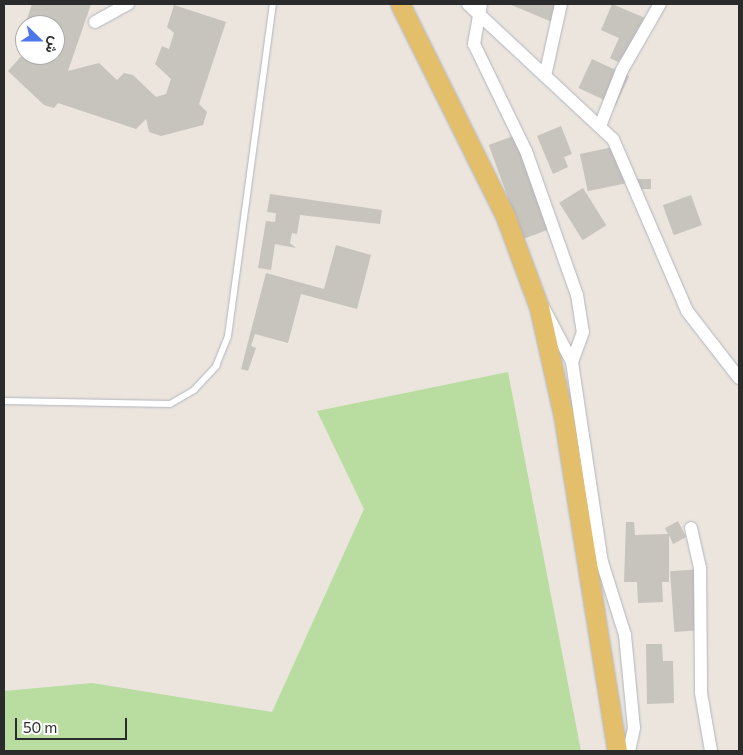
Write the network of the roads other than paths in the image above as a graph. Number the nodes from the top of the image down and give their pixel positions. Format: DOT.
graph roads {
  1 [pos="128,4"];
  2 [pos="273,4"];
  3 [pos="400,4"];
  4 [pos="562,4"];
  5 [pos="660,4"];
  6 [pos="476,6"];
  7 [pos="95,22"];
  8 [pos="545,76"];
  9 [pos="600,126"];
  10 [pos="530,281"];
  11 [pos="572,362"];
  12 [pos="739,378"];
  13 [pos="4,401"];
  14 [pos="691,528"];
  15 [pos="616,751"];
  16 [pos="629,751"];
  17 [pos="711,751"];
  1 -- 7 [label="street"];
  2 -- 13 [label="lane"];
  3 -- 10 [label="main road"];
  4 -- 8 [label="street"];
  5 -- 9 [label="street"];
  6 -- 8 [label="street"];
  6 -- 11 [label="street"];
  8 -- 9 [label="street"];
  9 -- 12 [label="street"];
  10 -- 11 [label="street"];
  10 -- 15 [label="main road"];
  11 -- 16 [label="street"];
  14 -- 17 [label="street"];
}
